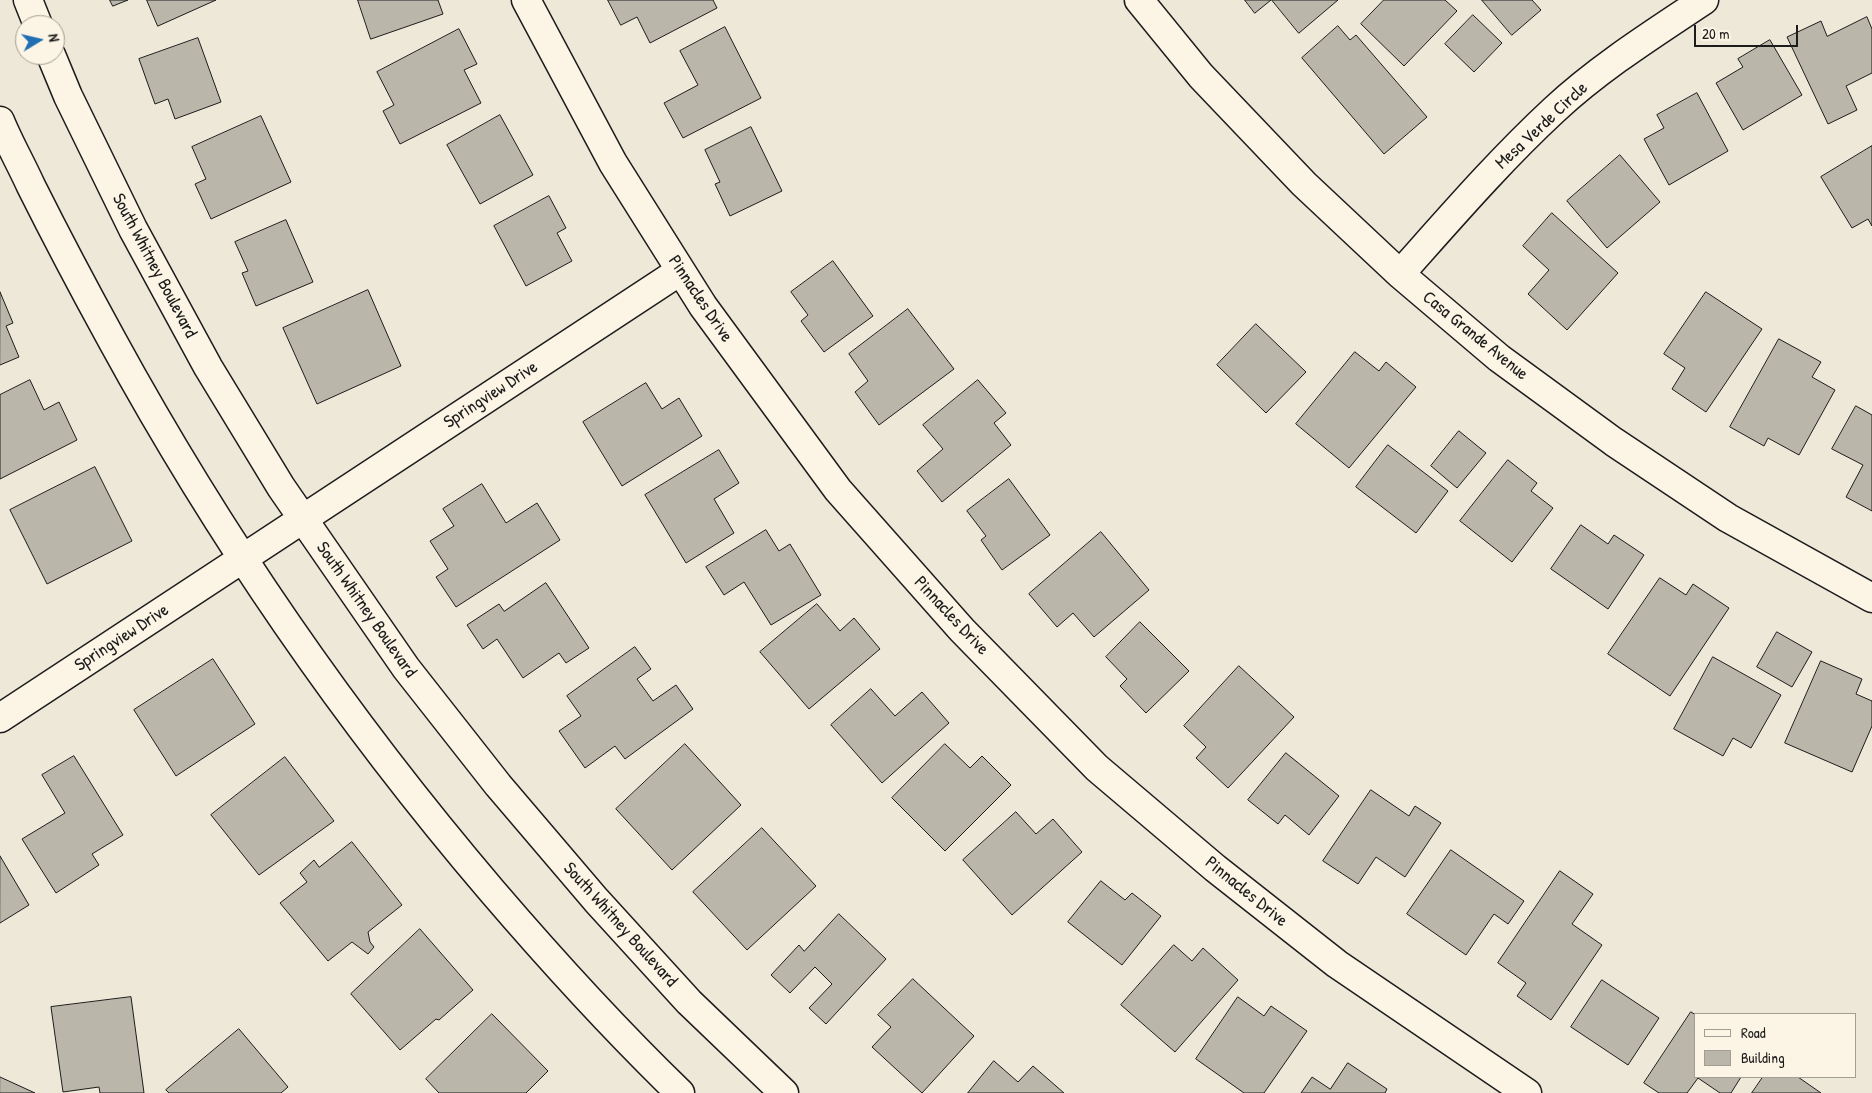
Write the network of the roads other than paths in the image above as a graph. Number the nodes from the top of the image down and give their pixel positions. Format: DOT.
graph roads {
  1 [pos="28,0"];
  2 [pos="526,0"];
  3 [pos="1139,0"];
  4 [pos="1704,0"];
  5 [pos="34,15"];
  6 [pos="55,65"];
  7 [pos="0,121"];
  8 [pos="680,271"];
  9 [pos="1400,274"];
  10 [pos="303,520"];
  11 [pos="244,559"];
  12 [pos="1872,598"];
  13 [pos="0,718"];
  14 [pos="680,1093"];
  15 [pos="784,1093"];
  16 [pos="1527,1093"];
  1 -- 5 [label="street"];
  2 -- 8 [label="street, Pinnacles Drive"];
  3 -- 9 [label="street, Casa Grande Avenue"];
  4 -- 9 [label="street, Mesa Verde Circle"];
  6 -- 10 [label="street, South Whitney Boulevard"];
  7 -- 11 [label="street"];
  8 -- 10 [label="street, Springview Drive"];
  8 -- 16 [label="street, Pinnacles Drive"];
  9 -- 12 [label="street, Casa Grande Avenue"];
  10 -- 11 [label="street, Springview Drive"];
  10 -- 15 [label="street, South Whitney Boulevard"];
  11 -- 13 [label="street, Springview Drive"];
  11 -- 14 [label="street"];
}
